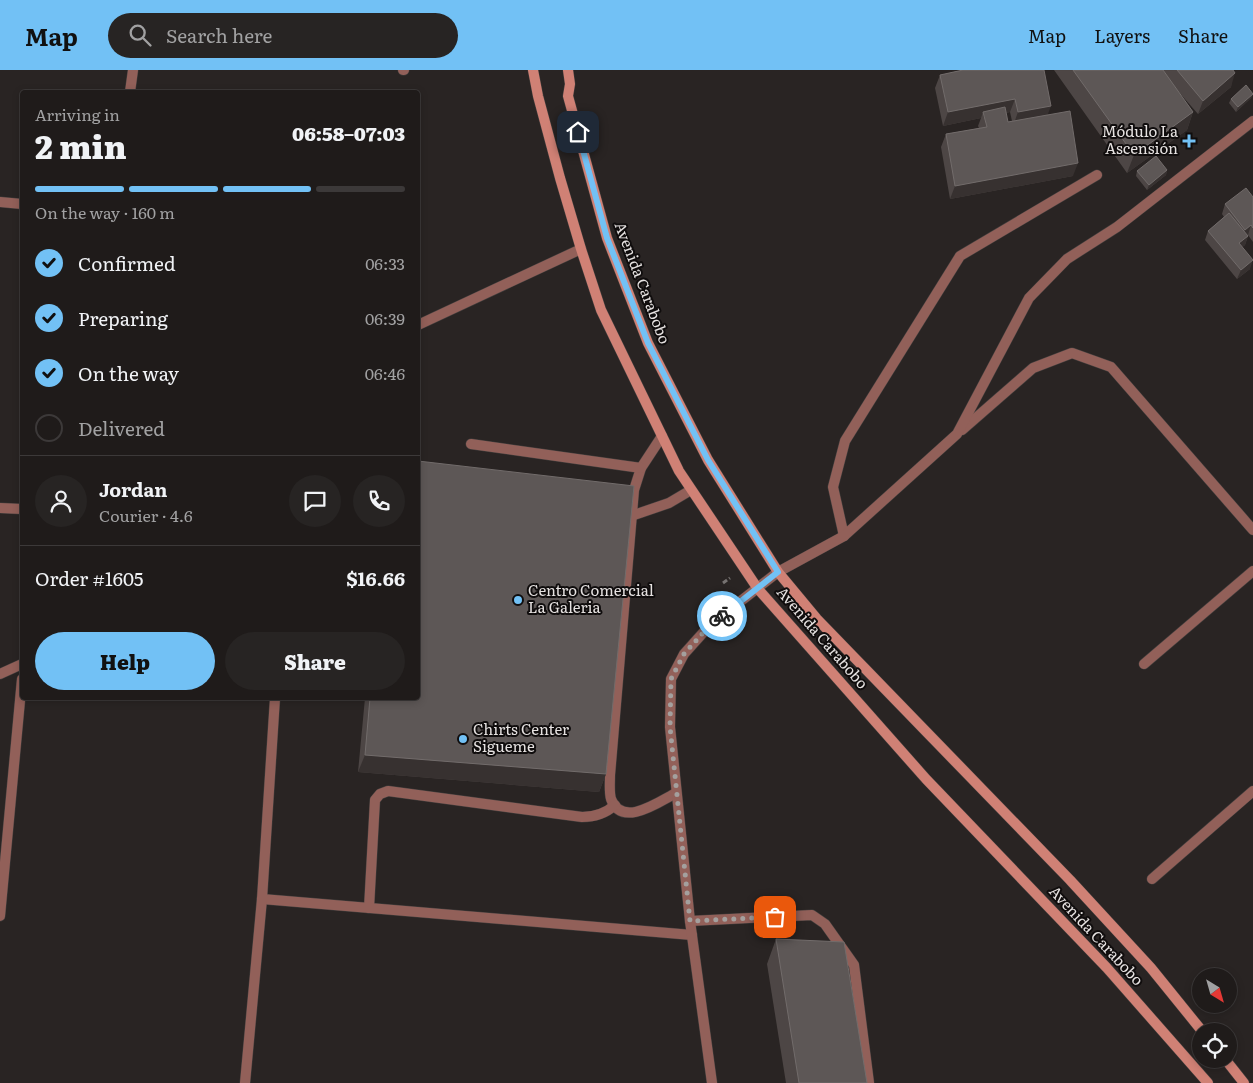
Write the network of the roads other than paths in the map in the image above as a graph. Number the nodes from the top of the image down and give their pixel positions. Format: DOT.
graph roads {
  1 [pos="133,70"];
  2 [pos="533,70"];
  3 [pos="568,70"];
  4 [pos="130,90"];
  5 [pos="1253,121"];
  6 [pos="1097,175"];
  7 [pos="0,202"];
  8 [pos="20,204"];
  9 [pos="581,249"];
  10 [pos="420,324"];
  11 [pos="958,434"];
  12 [pos="662,436"];
  13 [pos="471,444"];
  14 [pos="641,468"];
  15 [pos="691,490"];
  16 [pos="0,508"];
  17 [pos="20,509"];
  18 [pos="632,516"];
  19 [pos="1253,530"];
  20 [pos="844,536"];
  21 [pos="1253,571"];
  22 [pos="778,572"];
  23 [pos="758,589"];
  24 [pos="1144,664"];
  25 [pos="20,665"];
  26 [pos="0,674"];
  27 [pos="20,700"];
  28 [pos="275,700"];
  29 [pos="1253,791"];
  30 [pos="676,793"];
  31 [pos="615,805"];
  32 [pos="1152,879"];
  33 [pos="262,899"];
  34 [pos="1,901"];
  35 [pos="369,908"];
  36 [pos="0,916"];
  37 [pos="690,921"];
  38 [pos="692,935"];
  39 [pos="1196,1023"];
  40 [pos="1232,1068"];
  41 [pos="245,1083"];
  42 [pos="712,1083"];
  43 [pos="869,1083"];
  44 [pos="1208,1083"];
  45 [pos="1244,1083"];
  1 -- 4 [label="street"];
  2 -- 9 [label="street, Avenida Carabobo"];
  3 -- 22 [label="street, Avenida Carabobo"];
  5 -- 11 [label="street"];
  6 -- 20 [label="street"];
  7 -- 8 [label="street"];
  9 -- 10 [label="street"];
  9 -- 12 [label="street, Avenida Carabobo"];
  11 -- 19 [label="street"];
  11 -- 20 [label="street"];
  12 -- 14 [label="street"];
  12 -- 15 [label="street, Avenida Carabobo"];
  13 -- 14 [label="street"];
  14 -- 18 [label="street"];
  15 -- 18 [label="street"];
  15 -- 23 [label="street, Avenida Carabobo"];
  16 -- 17 [label="street"];
  18 -- 31 [label="street"];
  20 -- 22 [label="street"];
  21 -- 24 [label="street"];
  22 -- 23 [label="street"];
  22 -- 39 [label="street, Avenida Carabobo"];
  23 -- 30 [label="street"];
  23 -- 44 [label="street, Avenida Carabobo"];
  25 -- 26 [label="street"];
  27 -- 34 [label="street"];
  28 -- 33 [label="street"];
  29 -- 32 [label="street"];
  30 -- 31 [label="street"];
  30 -- 37 [label="street"];
  31 -- 35 [label="street"];
  33 -- 35 [label="street"];
  33 -- 41 [label="street"];
  34 -- 36 [label="street"];
  35 -- 38 [label="street"];
  37 -- 38 [label="street"];
  37 -- 43 [label="street"];
  38 -- 42 [label="street"];
  40 -- 45 [label="street"];
}
